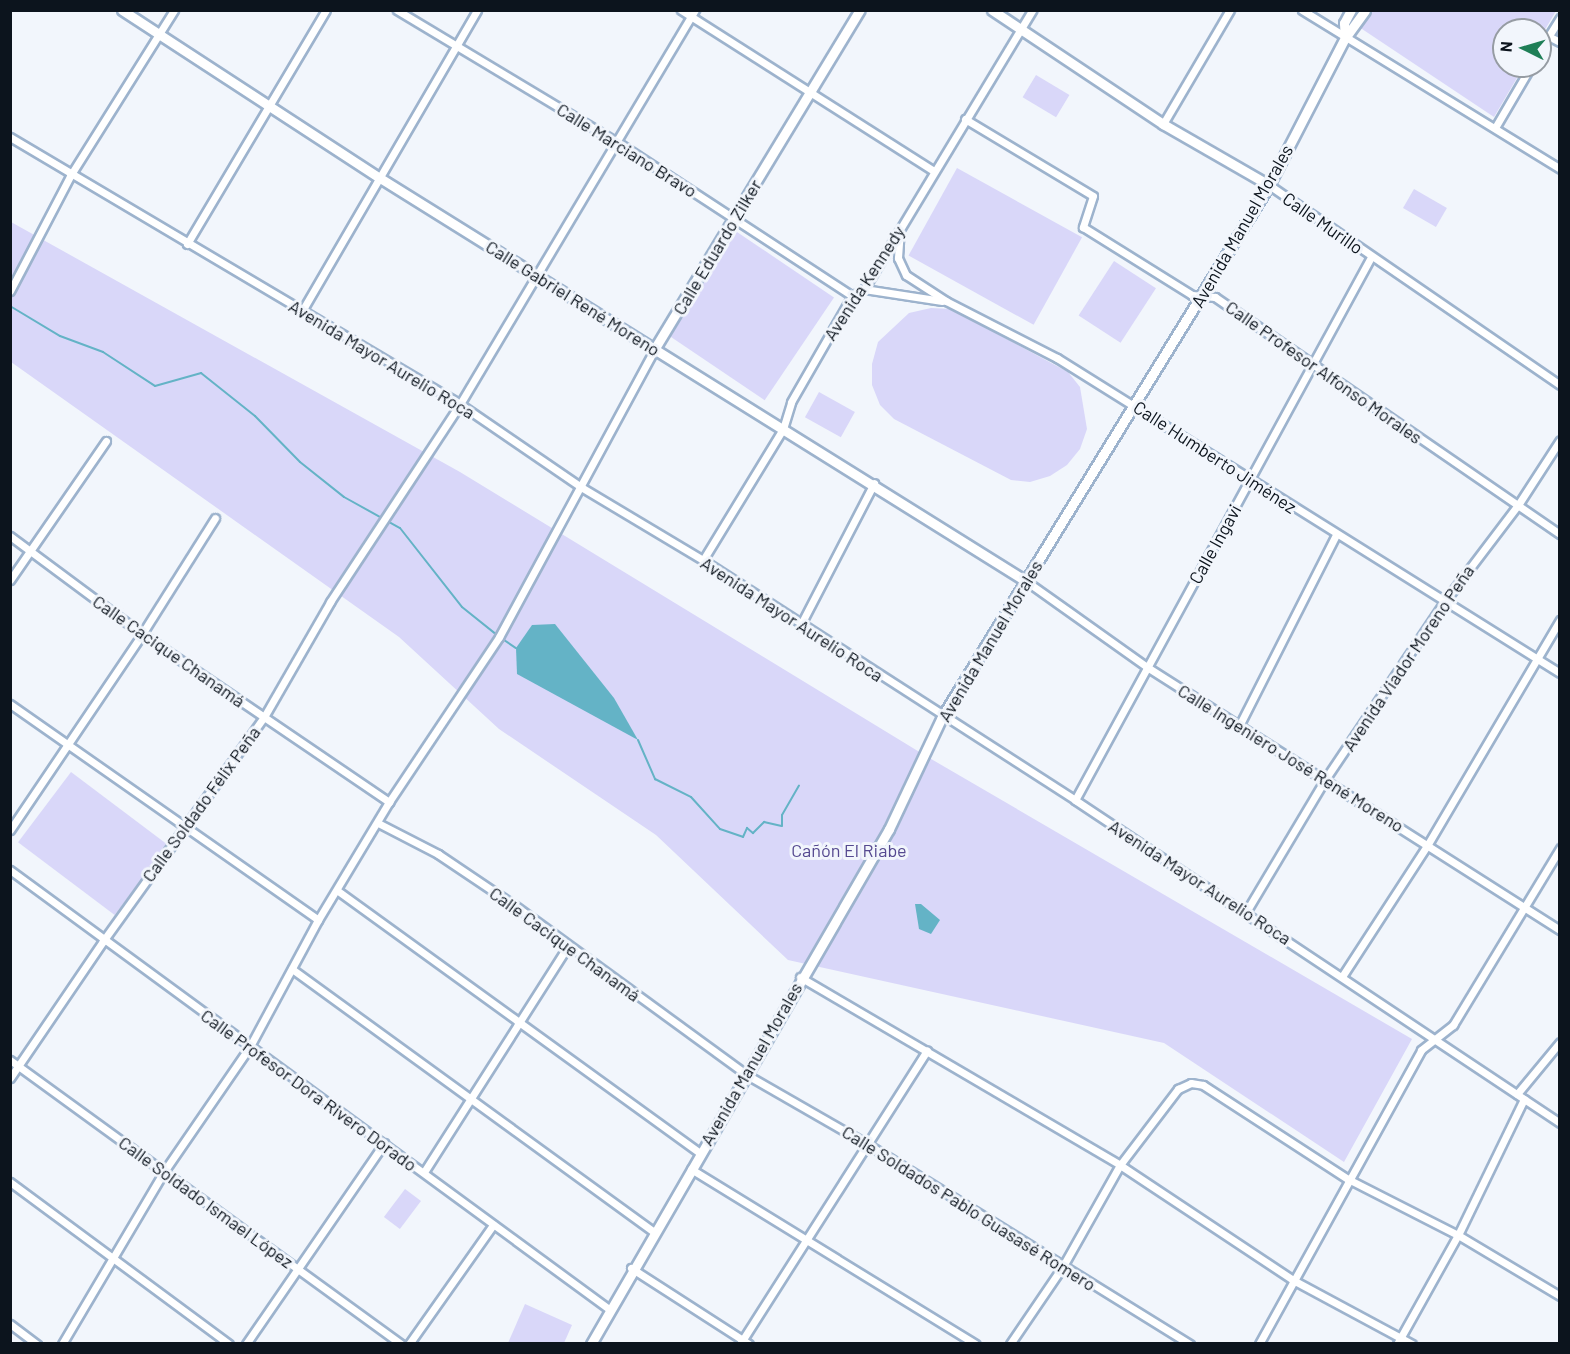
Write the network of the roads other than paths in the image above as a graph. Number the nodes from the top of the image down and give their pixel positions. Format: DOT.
graph roads {
  1 [pos="123,10"];
  2 [pos="174,10"];
  3 [pos="326,10"];
  4 [pos="397,10"];
  5 [pos="477,10"];
  6 [pos="681,10"];
  7 [pos="860,10"];
  8 [pos="992,10"];
  9 [pos="1032,10"];
  10 [pos="1230,10"];
  11 [pos="1302,10"];
  12 [pos="1351,10"];
  13 [pos="1365,10"];
  14 [pos="693,14"];
  15 [pos="1020,30"];
  16 [pos="159,34"];
  17 [pos="1345,38"];
  18 [pos="455,48"];
  19 [pos="1524,78"];
  20 [pos="808,91"];
  21 [pos="269,106"];
  22 [pos="965,119"];
  23 [pos="1163,124"];
  24 [pos="1496,126"];
  25 [pos="10,137"];
  26 [pos="617,142"];
  27 [pos="1560,169"];
  28 [pos="934,171"];
  29 [pos="70,176"];
  30 [pos="380,178"];
  31 [pos="1269,185"];
  32 [pos="736,219"];
  33 [pos="900,229"];
  34 [pos="187,244"];
  35 [pos="1371,257"];
  36 [pos="537,275"];
  37 [pos="864,289"];
  38 [pos="10,291"];
  39 [pos="852,296"];
  40 [pos="1202,297"];
  41 [pos="946,301"];
  42 [pos="302,311"];
  43 [pos="655,348"];
  44 [pos="1311,364"];
  45 [pos="1560,385"];
  46 [pos="460,404"];
  47 [pos="1134,404"];
  48 [pos="783,429"];
  49 [pos="1560,440"];
  50 [pos="106,441"];
  51 [pos="1249,480"];
  52 [pos="874,483"];
  53 [pos="581,487"];
  54 [pos="1518,505"];
  55 [pos="215,518"];
  56 [pos="1560,534"];
  57 [pos="1336,535"];
  58 [pos="10,536"];
  59 [pos="31,551"];
  60 [pos="703,560"];
  61 [pos="10,580"];
  62 [pos="1026,580"];
  63 [pos="1445,601"];
  64 [pos="1560,620"];
  65 [pos="800,626"];
  66 [pos="142,634"];
  67 [pos="1535,659"];
  68 [pos="1148,667"];
  69 [pos="1560,673"];
  70 [pos="10,704"];
  71 [pos="264,717"];
  72 [pos="942,717"];
  73 [pos="1239,726"];
  74 [pos="69,743"];
  75 [pos="1324,781"];
  76 [pos="1075,800"];
  77 [pos="389,802"];
  78 [pos="378,823"];
  79 [pos="185,829"];
  80 [pos="10,830"];
  81 [pos="1428,844"];
  82 [pos="1560,848"];
  83 [pos="10,870"];
  84 [pos="338,891"];
  85 [pos="1523,908"];
  86 [pos="1246,912"];
  87 [pos="318,920"];
  88 [pos="1560,930"];
  89 [pos="103,941"];
  90 [pos="568,946"];
  91 [pos="292,969"];
  92 [pos="1343,975"];
  93 [pos="800,977"];
  94 [pos="519,1022"];
  95 [pos="1432,1038"];
  96 [pos="1560,1042"];
  97 [pos="249,1048"];
  98 [pos="927,1051"];
  99 [pos="10,1060"];
  100 [pos="19,1066"];
  101 [pos="747,1075"];
  102 [pos="10,1078"];
  103 [pos="1517,1094"];
  104 [pos="471,1097"];
  105 [pos="1524,1099"];
  106 [pos="1560,1123"];
  107 [pos="384,1143"];
  108 [pos="867,1144"];
  109 [pos="700,1153"];
  110 [pos="1120,1165"];
  111 [pos="691,1169"];
  112 [pos="165,1170"];
  113 [pos="424,1172"];
  114 [pos="1348,1179"];
  115 [pos="10,1182"];
  116 [pos="493,1225"];
  117 [pos="653,1231"];
  118 [pos="1458,1235"];
  119 [pos="807,1239"];
  120 [pos="112,1256"];
  121 [pos="1063,1266"];
  122 [pos="295,1268"];
  123 [pos="631,1269"];
  124 [pos="1293,1280"];
  125 [pos="1560,1296"];
  126 [pos="609,1309"];
  127 [pos="10,1324"];
  128 [pos="1399,1340"];
  129 [pos="744,1342"];
  130 [pos="37,1344"];
  131 [pos="62,1344"];
  132 [pos="229,1344"];
  133 [pos="246,1344"];
  134 [pos="401,1344"];
  135 [pos="409,1344"];
  136 [pos="591,1344"];
  137 [pos="975,1344"];
  138 [pos="1011,1344"];
  139 [pos="1190,1344"];
  140 [pos="1259,1344"];
  141 [pos="1412,1344"];
  1 -- 16 [label="street, Calle Gabriel René Moreno"];
  2 -- 16 [label="street"];
  3 -- 21 [label="street"];
  4 -- 18 [label="street, Calle Marciano Bravo"];
  5 -- 18 [label="street"];
  6 -- 14 [label="street"];
  7 -- 20 [label="street, Calle Eduardo Zilker"];
  8 -- 15 [label="street, Calle Murillo"];
  9 -- 15 [label="street, Avenida Kennedy"];
  10 -- 23 [label="street"];
  11 -- 17 [label="street"];
  12 -- 17 [label="street, Avenida Manuel Morales"];
  13 -- 17 [label="street, Avenida Manuel Morales"];
  14 -- 20 [label="street"];
  14 -- 26 [label="street, Calle Soldado Félix Peña"];
  15 -- 22 [label="street, Avenida Kennedy"];
  15 -- 23 [label="street, Calle Murillo"];
  16 -- 21 [label="street, Calle Gabriel René Moreno"];
  16 -- 29 [label="street"];
  17 -- 24 [label="street"];
  17 -- 31 [label="street, Avenida Manuel Morales"];
  18 -- 26 [label="street, Calle Marciano Bravo"];
  18 -- 30 [label="street"];
  19 -- 24 [label="street"];
  20 -- 28 [label="street"];
  20 -- 32 [label="street, Calle Eduardo Zilker"];
  21 -- 30 [label="street, Calle Gabriel René Moreno"];
  21 -- 34 [label="street"];
  22 -- 28 [label="street, Avenida Kennedy"];
  22 -- 40 [label="street, Calle Profesor Alfonso Morales"];
  23 -- 31 [label="street, Calle Murillo"];
  24 -- 27 [label="street"];
  25 -- 29 [label="street, Avenida Mayor Aurelio Roca"];
  26 -- 32 [label="street, Calle Marciano Bravo"];
  26 -- 36 [label="street, Calle Soldado Félix Peña"];
  28 -- 33 [label="street, Avenida Kennedy"];
  29 -- 34 [label="street, Avenida Mayor Aurelio Roca"];
  29 -- 38 [label="street"];
  30 -- 36 [label="street, Calle Gabriel René Moreno"];
  30 -- 42 [label="street"];
  31 -- 35 [label="street, Calle Murillo"];
  31 -- 40 [label="street, Avenida Manuel Morales"];
  32 -- 39 [label="street, Calle Marciano Bravo"];
  32 -- 43 [label="street, Calle Eduardo Zilker"];
  33 -- 37 [label="street, Avenida Kennedy"];
  33 -- 41 [label="street, Calle Humberto Jiménez"];
  34 -- 42 [label="street, Avenida Mayor Aurelio Roca"];
  35 -- 44 [label="street, Calle Ingavi"];
  35 -- 45 [label="street, Calle Murillo"];
  36 -- 43 [label="street, Calle Gabriel René Moreno"];
  36 -- 46 [label="street, Calle Soldado Félix Peña"];
  37 -- 39 [label="street, Avenida Kennedy"];
  37 -- 41 [label="street"];
  39 -- 48 [label="street, Avenida Kennedy"];
  40 -- 44 [label="street, Calle Profesor Alfonso Morales"];
  40 -- 47 [label="street, Avenida Manuel Morales"];
  41 -- 47 [label="street, Calle Humberto Jiménez"];
  42 -- 46 [label="street, Avenida Mayor Aurelio Roca"];
  43 -- 48 [label="street, Calle Gabriel René Moreno"];
  43 -- 53 [label="street, Calle Eduardo Zilker"];
  44 -- 51 [label="street, Calle Ingavi"];
  44 -- 54 [label="street, Calle Profesor Alfonso Morales"];
  46 -- 53 [label="street, Avenida Mayor Aurelio Roca"];
  46 -- 71 [label="street, Calle Soldado Félix Peña"];
  47 -- 51 [label="street, Calle Humberto Jiménez"];
  47 -- 62 [label="street, Avenida Manuel Morales"];
  48 -- 52 [label="street, Calle Gabriel René Moreno"];
  48 -- 60 [label="street, Avenida Kennedy"];
  49 -- 54 [label="street, Avenida Viador Moreno Peña"];
  50 -- 59 [label="street"];
  51 -- 57 [label="street, Calle Humberto Jiménez"];
  51 -- 68 [label="street, Calle Ingavi"];
  52 -- 62 [label="street, Calle Gabriel René Moreno"];
  52 -- 65 [label="street"];
  53 -- 60 [label="street, Avenida Mayor Aurelio Roca"];
  53 -- 77 [label="street, Calle Eduardo Zilker"];
  54 -- 56 [label="street, Calle Profesor Alfonso Morales"];
  54 -- 63 [label="street, Avenida Viador Moreno Peña"];
  55 -- 66 [label="street"];
  57 -- 63 [label="street, Calle Humberto Jiménez"];
  57 -- 73 [label="street"];
  58 -- 59 [label="street, Calle Cacique Chanamá"];
  59 -- 61 [label="street"];
  59 -- 66 [label="street, Calle Cacique Chanamá"];
  60 -- 65 [label="street, Avenida Mayor Aurelio Roca"];
  62 -- 68 [label="street, Calle Ingeniero José René Moreno"];
  62 -- 72 [label="street, Avenida Manuel Morales"];
  63 -- 67 [label="street, Calle Humberto Jiménez"];
  63 -- 75 [label="street, Avenida Viador Moreno Peña"];
  64 -- 67 [label="street"];
  65 -- 72 [label="street, Avenida Mayor Aurelio Roca"];
  66 -- 71 [label="street, Calle Cacique Chanamá"];
  66 -- 74 [label="street"];
  67 -- 69 [label="street, Calle Humberto Jiménez"];
  67 -- 81 [label="street"];
  68 -- 73 [label="street, Calle Ingeniero José René Moreno"];
  68 -- 76 [label="street, Calle Ingavi"];
  70 -- 74 [label="street"];
  71 -- 77 [label="street, Calle Cacique Chanamá"];
  71 -- 79 [label="street, Calle Soldado Félix Peña"];
  72 -- 76 [label="street, Avenida Mayor Aurelio Roca"];
  72 -- 93 [label="street, Avenida Manuel Morales"];
  73 -- 75 [label="street, Calle Ingeniero José René Moreno"];
  74 -- 79 [label="street"];
  74 -- 80 [label="street"];
  75 -- 81 [label="street, Calle Ingeniero José René Moreno"];
  75 -- 86 [label="street, Avenida Viador Moreno Peña"];
  76 -- 86 [label="street, Avenida Mayor Aurelio Roca"];
  77 -- 78 [label="street, Calle Eduardo Zilker"];
  78 -- 84 [label="street, Calle Eduardo Zilker"];
  78 -- 90 [label="street, Calle Cacique Chanamá"];
  79 -- 87 [label="street"];
  79 -- 89 [label="street, Calle Soldado Félix Peña"];
  81 -- 85 [label="street, Calle Ingeniero José René Moreno"];
  81 -- 92 [label="street"];
  82 -- 85 [label="street"];
  83 -- 89 [label="street, Calle Profesor Dora Rivero Dorado"];
  84 -- 87 [label="street, Calle Eduardo Zilker"];
  84 -- 94 [label="street"];
  85 -- 88 [label="street, Calle Ingeniero José René Moreno"];
  85 -- 95 [label="street"];
  86 -- 92 [label="street, Avenida Mayor Aurelio Roca"];
  87 -- 91 [label="street, Calle Eduardo Zilker"];
  89 -- 97 [label="street, Calle Profesor Dora Rivero Dorado"];
  89 -- 100 [label="street, Calle Soldado Félix Peña"];
  90 -- 94 [label="street"];
  90 -- 101 [label="street, Calle Cacique Chanamá"];
  91 -- 97 [label="street, Calle Eduardo Zilker"];
  91 -- 104 [label="street"];
  92 -- 95 [label="street, Avenida Mayor Aurelio Roca"];
  93 -- 98 [label="street"];
  93 -- 101 [label="street, Avenida Manuel Morales"];
  94 -- 104 [label="street"];
  94 -- 109 [label="street"];
  95 -- 103 [label="street, Avenida Mayor Aurelio Roca"];
  95 -- 114 [label="street"];
  96 -- 103 [label="street"];
  97 -- 107 [label="street, Calle Profesor Dora Rivero Dorado"];
  97 -- 112 [label="street, Calle Eduardo Zilker"];
  98 -- 108 [label="street"];
  98 -- 110 [label="street"];
  99 -- 100 [label="street, Calle Soldado Ismael López"];
  100 -- 102 [label="street, Calle Soldado Félix Peña"];
  100 -- 112 [label="street, Calle Soldado Ismael López"];
  101 -- 108 [label="street, Calle Soldados Pablo Guasasé Romero"];
  101 -- 109 [label="street, Avenida Manuel Morales"];
  103 -- 105 [label="street, Avenida Mayor Aurelio Roca"];
  104 -- 113 [label="street"];
  104 -- 117 [label="street"];
  105 -- 106 [label="street, Avenida Mayor Aurelio Roca"];
  105 -- 118 [label="street"];
  107 -- 113 [label="street, Calle Profesor Dora Rivero Dorado"];
  107 -- 122 [label="street"];
  108 -- 119 [label="street"];
  108 -- 121 [label="street, Calle Soldados Pablo Guasasé Romero"];
  109 -- 111 [label="street, Avenida Manuel Morales"];
  110 -- 114 [label="street"];
  110 -- 121 [label="street"];
  110 -- 124 [label="street"];
  111 -- 117 [label="street, Avenida Manuel Morales"];
  111 -- 119 [label="street"];
  112 -- 120 [label="street, Calle Eduardo Zilker"];
  112 -- 122 [label="street, Calle Soldado Ismael López"];
  113 -- 116 [label="street, Calle Profesor Dora Rivero Dorado"];
  114 -- 118 [label="street"];
  114 -- 124 [label="street"];
  115 -- 120 [label="street"];
  116 -- 126 [label="street, Calle Profesor Dora Rivero Dorado"];
  116 -- 135 [label="street"];
  117 -- 123 [label="street, Avenida Manuel Morales"];
  118 -- 125 [label="street"];
  118 -- 128 [label="street"];
  119 -- 129 [label="street"];
  119 -- 137 [label="street"];
  120 -- 131 [label="street, Calle Eduardo Zilker"];
  120 -- 132 [label="street"];
  121 -- 138 [label="street"];
  121 -- 139 [label="street, Calle Soldados Pablo Guasasé Romero"];
  122 -- 133 [label="street"];
  122 -- 134 [label="street, Calle Soldado Ismael López"];
  123 -- 126 [label="street, Avenida Manuel Morales"];
  123 -- 129 [label="street"];
  124 -- 128 [label="street"];
  124 -- 140 [label="street"];
  126 -- 136 [label="street, Avenida Manuel Morales"];
  127 -- 130 [label="street"];
  128 -- 141 [label="street"];
}
